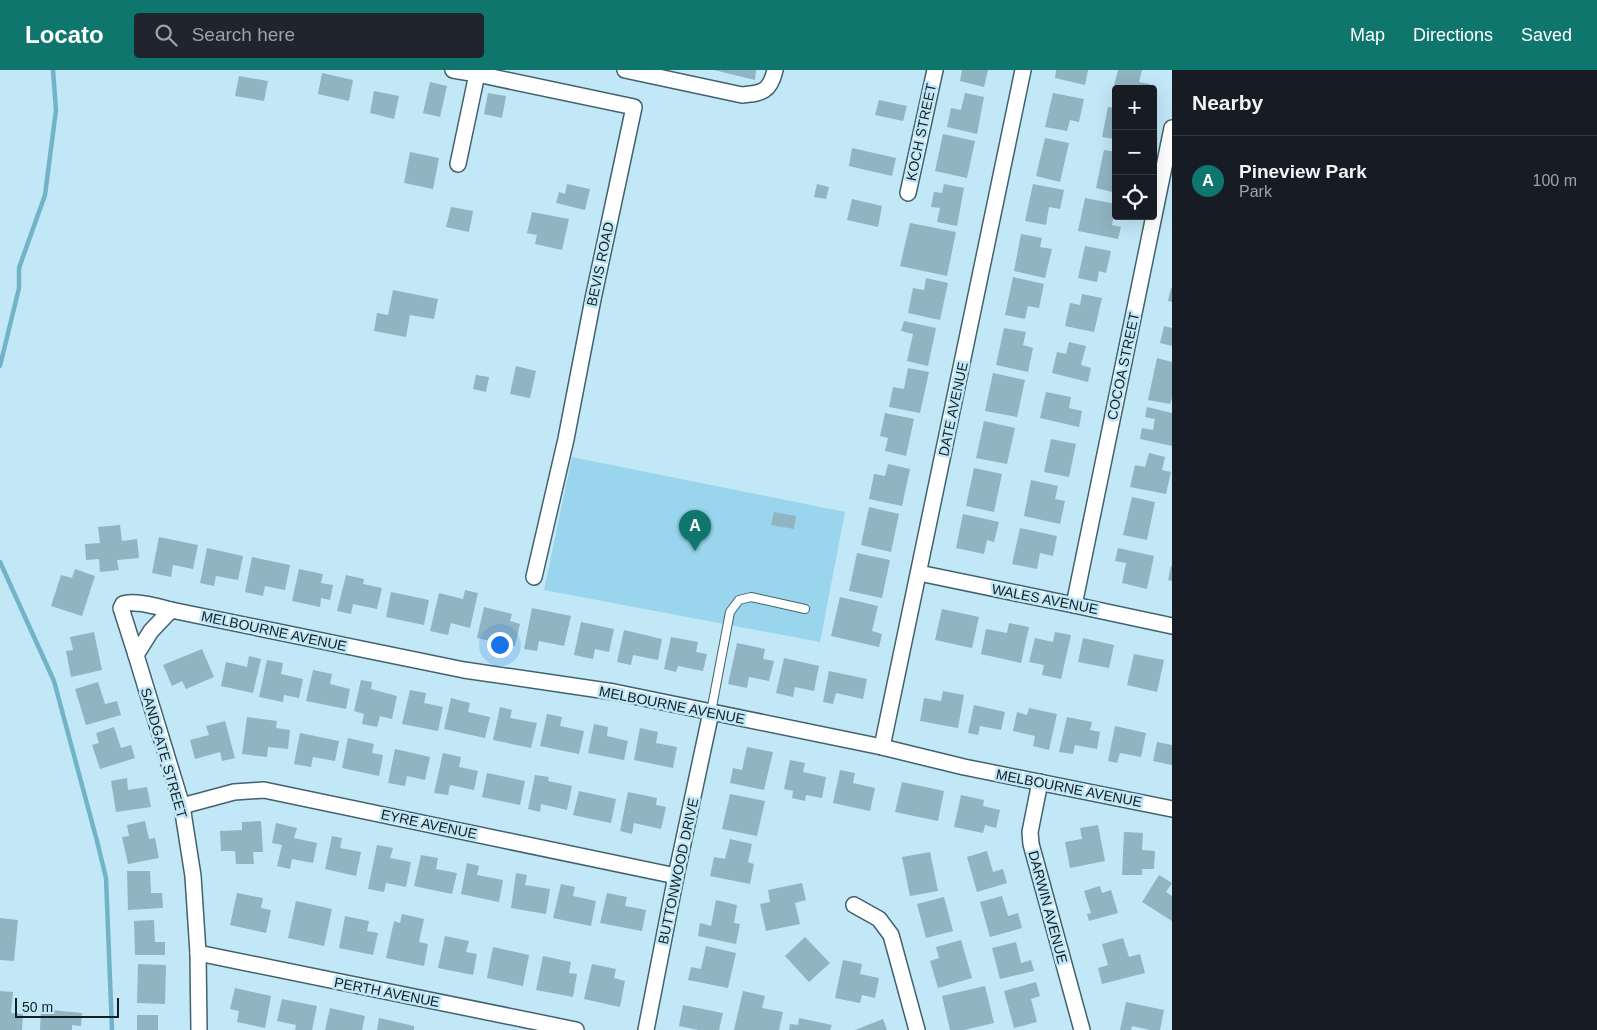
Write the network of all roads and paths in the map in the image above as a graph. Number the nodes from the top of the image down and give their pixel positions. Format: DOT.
graph roads {
  1 [pos="453,70"];
  2 [pos="625,70"];
  3 [pos="774,70"];
  4 [pos="935,70"];
  5 [pos="1023,70"];
  6 [pos="477,74"];
  7 [pos="1172,128"];
  8 [pos="458,164"];
  9 [pos="908,193"];
  10 [pos="919,574"];
  11 [pos="534,577"];
  12 [pos="1074,604"];
  13 [pos="805,608"];
  14 [pos="171,610"];
  15 [pos="1172,626"];
  16 [pos="136,655"];
  17 [pos="711,712"];
  18 [pos="882,748"];
  19 [pos="1040,782"];
  20 [pos="182,806"];
  21 [pos="1172,808"];
  22 [pos="676,876"];
  23 [pos="854,905"];
  24 [pos="198,953"];
  25 [pos="199,1030"];
  26 [pos="576,1030"];
  27 [pos="646,1030"];
  28 [pos="917,1030"];
  29 [pos="1082,1030"];
  1 -- 6 [label="street, BEVIS ROAD"];
  2 -- 3 [label="street"];
  4 -- 9 [label="street, KOCH STREET"];
  5 -- 10 [label="street, DATE AVENUE"];
  6 -- 8 [label="street"];
  6 -- 11 [label="street, BEVIS ROAD"];
  7 -- 12 [label="street, COCOA STREET"];
  10 -- 12 [label="street, WALES AVENUE"];
  10 -- 18 [label="street, DATE AVENUE"];
  12 -- 15 [label="street, WALES AVENUE"];
  13 -- 17 [label="lane"];
  14 -- 16 [label="street"];
  14 -- 16 [label="street, MELBOURNE AVENUE"];
  14 -- 17 [label="street, MELBOURNE AVENUE"];
  16 -- 20 [label="street, SANDGATE STREET"];
  17 -- 18 [label="street, MELBOURNE AVENUE"];
  17 -- 22 [label="street, BUTTONWOOD DRIVE"];
  18 -- 19 [label="street, MELBOURNE AVENUE"];
  19 -- 21 [label="street, MELBOURNE AVENUE"];
  19 -- 29 [label="street, DARWIN AVENUE"];
  20 -- 22 [label="street, EYRE AVENUE"];
  20 -- 24 [label="street, SANDGATE STREET"];
  22 -- 27 [label="street, BUTTONWOOD DRIVE"];
  23 -- 28 [label="street"];
  24 -- 25 [label="street, SANDGATE STREET"];
  24 -- 26 [label="street, PERTH AVENUE"];
}
